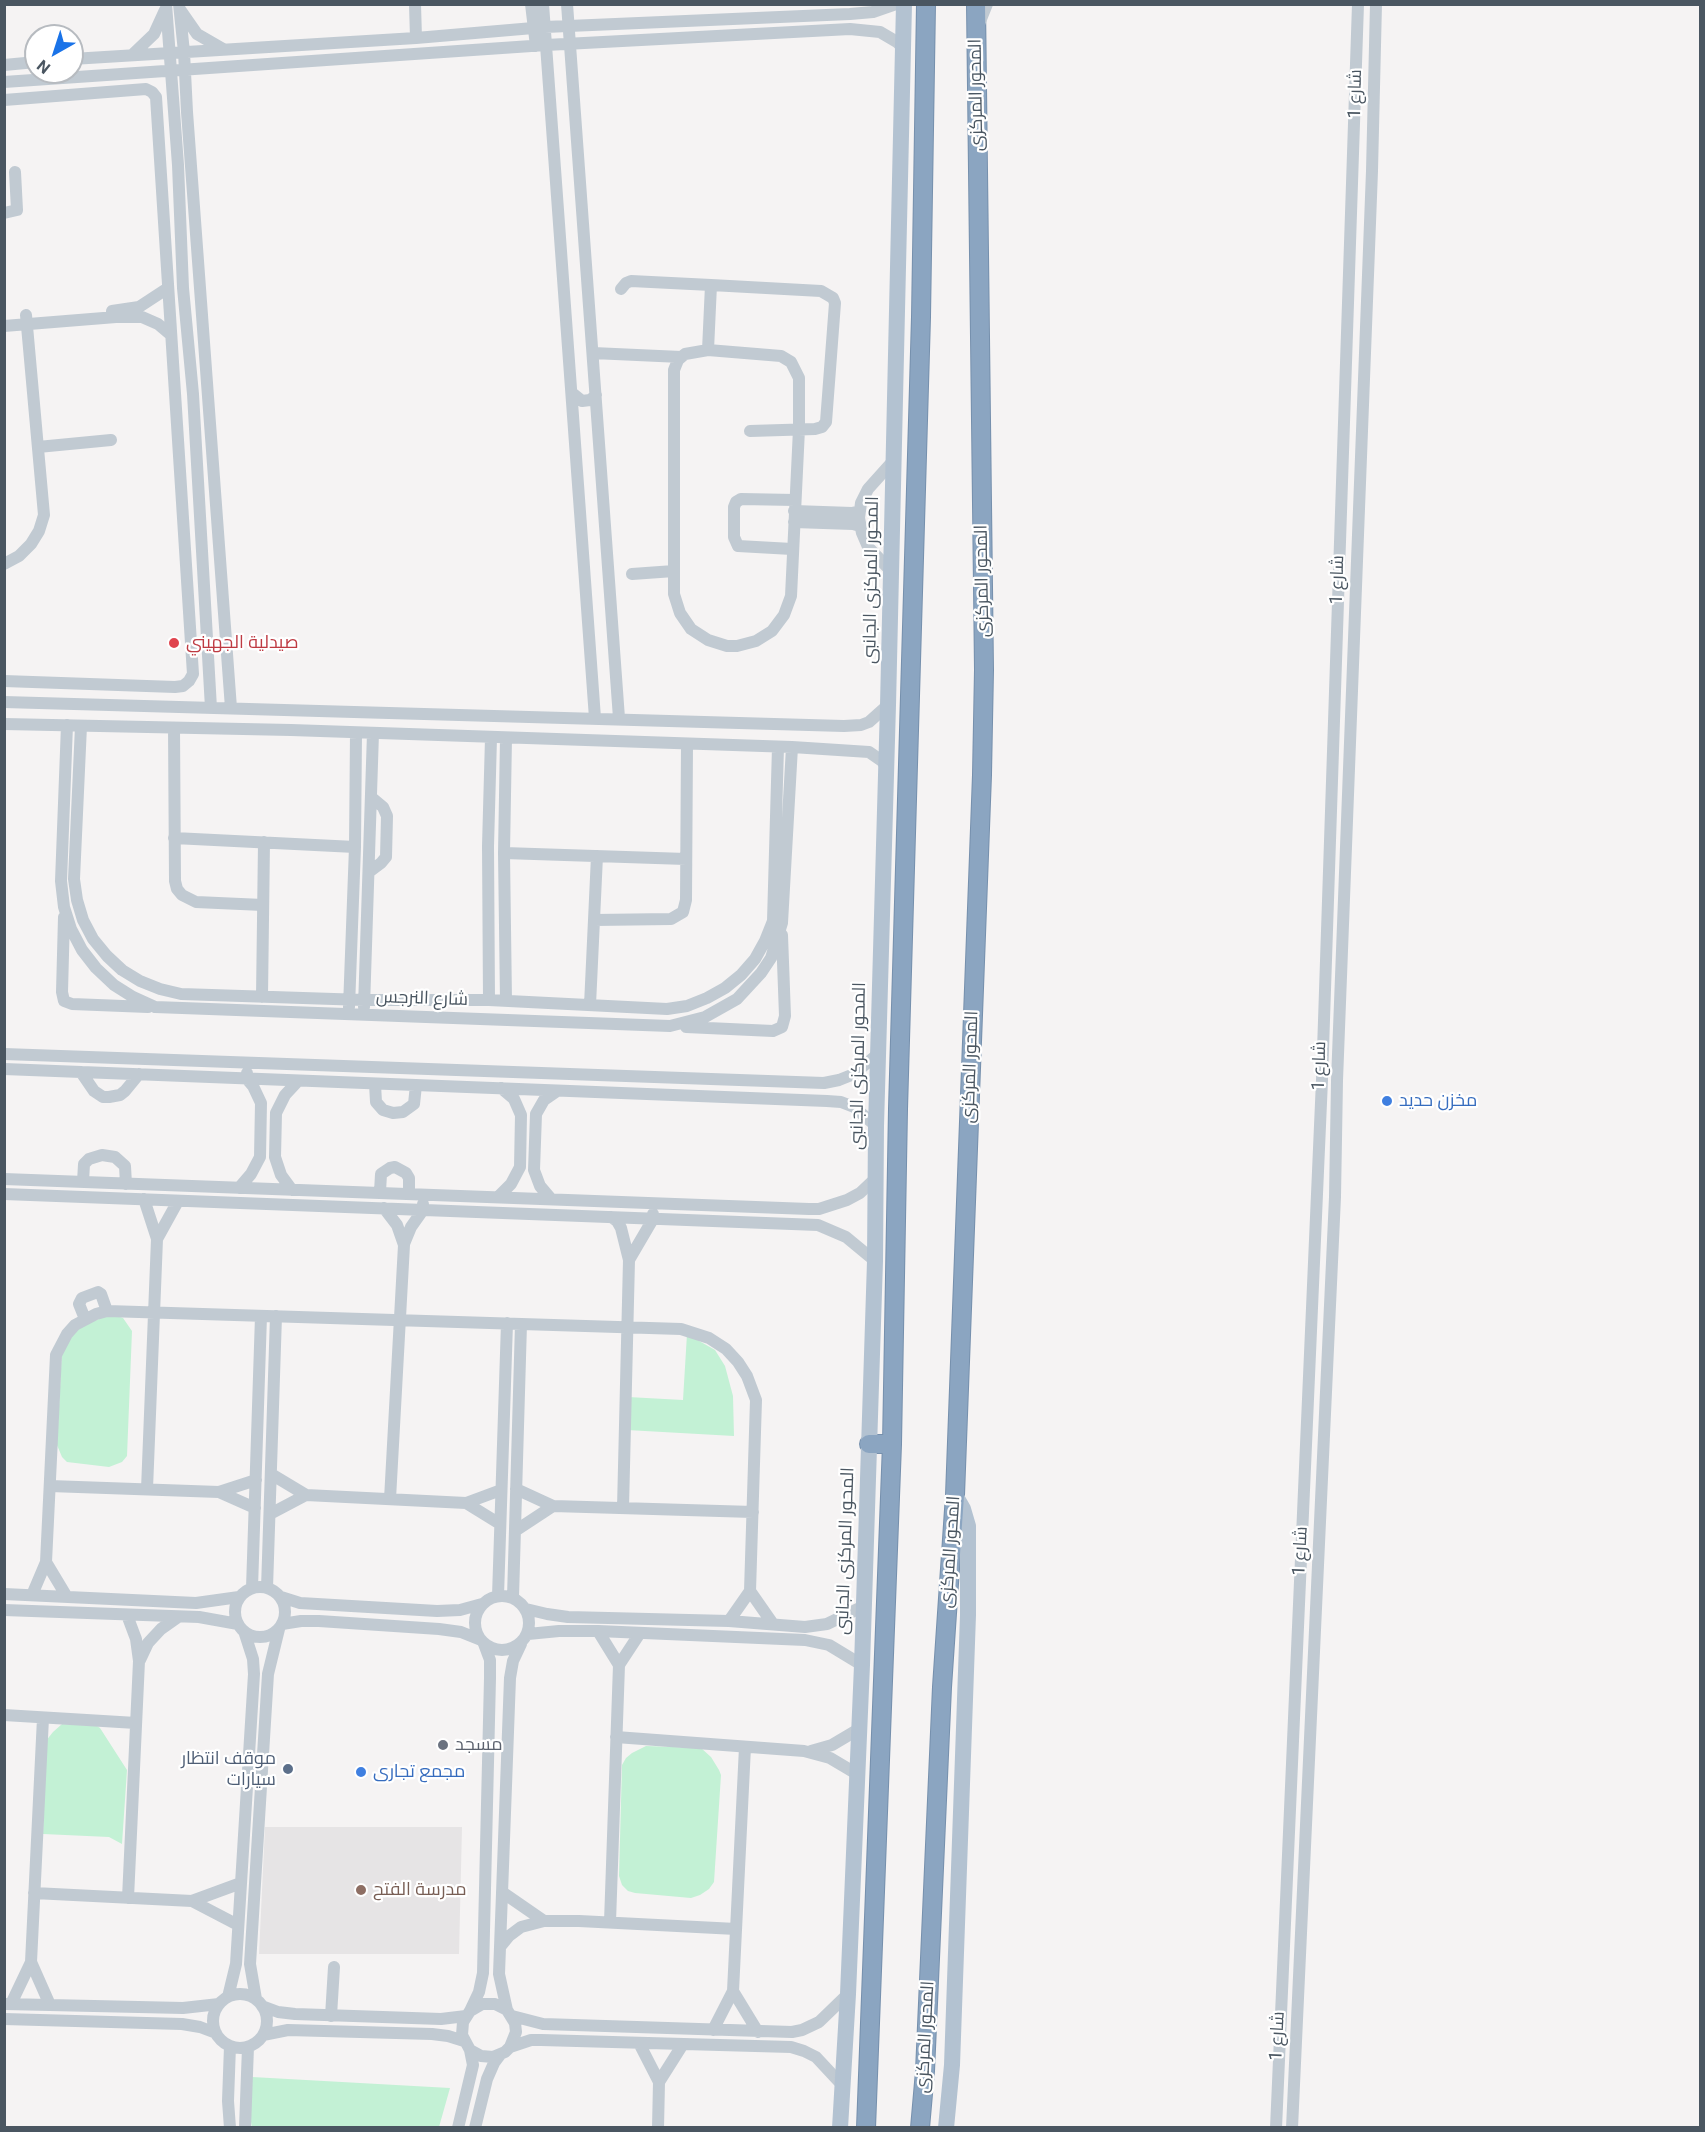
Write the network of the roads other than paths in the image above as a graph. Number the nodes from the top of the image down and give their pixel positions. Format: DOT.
graph roads {
  1 [pos="414,4"];
  2 [pos="531,4"];
  3 [pos="543,4"];
  4 [pos="567,4"];
  5 [pos="896,4"];
  6 [pos="904,4"];
  7 [pos="926,4"];
  8 [pos="976,4"];
  9 [pos="987,4"];
  10 [pos="1358,4"];
  11 [pos="1376,4"];
  12 [pos="173,6"];
  13 [pos="850,14"];
  14 [pos="569,27"];
  15 [pos="540,28"];
  16 [pos="850,29"];
  17 [pos="976,30"];
  18 [pos="416,38"];
  19 [pos="570,44"];
  20 [pos="541,46"];
  21 [pos="224,49"];
  22 [pos="904,49"];
  23 [pos="170,52"];
  24 [pos="184,52"];
  25 [pos="132,56"];
  26 [pos="84,58"];
  27 [pos="24,63"];
  28 [pos="4,65"];
  29 [pos="185,69"];
  30 [pos="172,70"];
  31 [pos="88,77"];
  32 [pos="4,82"];
  33 [pos="89,93"];
  34 [pos="4,100"];
  35 [pos="177,165"];
  36 [pos="161,166"];
  37 [pos="15,172"];
  38 [pos="4,213"];
  39 [pos="711,285"];
  40 [pos="168,288"];
  41 [pos="621,289"];
  42 [pos="4,317"];
  43 [pos="27,319"];
  44 [pos="4,326"];
  45 [pos="171,335"];
  46 [pos="708,350"];
  47 [pos="593,353"];
  48 [pos="681,357"];
  49 [pos="175,393"];
  50 [pos="572,393"];
  51 [pos="193,394"];
  52 [pos="596,396"];
  53 [pos="799,429"];
  54 [pos="1344,429"];
  55 [pos="1361,430"];
  56 [pos="750,431"];
  57 [pos="599,434"];
  58 [pos="575,435"];
  59 [pos="111,440"];
  60 [pos="38,447"];
  61 [pos="894,460"];
  62 [pos="794,511"];
  63 [pos="860,511"];
  64 [pos="860,526"];
  65 [pos="792,549"];
  66 [pos="4,564"];
  67 [pos="674,571"];
  68 [pos="891,571"];
  69 [pos="632,574"];
  70 [pos="4,681"];
  71 [pos="106,685"];
  72 [pos="4,702"];
  73 [pos="104,704"];
  74 [pos="888,705"];
  75 [pos="210,708"];
  76 [pos="231,708"];
  77 [pos="291,708"];
  78 [pos="595,718"];
  79 [pos="619,718"];
  80 [pos="4,724"];
  81 [pos="67,725"];
  82 [pos="81,726"];
  83 [pos="844,726"];
  84 [pos="174,728"];
  85 [pos="291,730"];
  86 [pos="356,733"];
  87 [pos="373,733"];
  88 [pos="491,738"];
  89 [pos="506,738"];
  90 [pos="687,745"];
  91 [pos="778,747"];
  92 [pos="792,747"];
  93 [pos="840,750"];
  94 [pos="886,767"];
  95 [pos="174,838"];
  96 [pos="264,842"];
  97 [pos="355,847"];
  98 [pos="504,853"];
  99 [pos="597,856"];
  100 [pos="686,859"];
  101 [pos="263,905"];
  102 [pos="64,907"];
  103 [pos="594,920"];
  104 [pos="782,924"];
  105 [pos="1327,940"];
  106 [pos="1342,941"];
  107 [pos="262,997"];
  108 [pos="350,999"];
  109 [pos="364,1000"];
  110 [pos="489,1000"];
  111 [pos="506,1001"];
  112 [pos="590,1005"];
  113 [pos="155,1007"];
  114 [pos="349,1014"];
  115 [pos="364,1015"];
  116 [pos="670,1026"];
  117 [pos="879,1053"];
  118 [pos="4,1054"];
  119 [pos="247,1062"];
  120 [pos="4,1069"];
  121 [pos="81,1072"];
  122 [pos="139,1074"];
  123 [pos="248,1079"];
  124 [pos="298,1081"];
  125 [pos="375,1084"];
  126 [pos="416,1085"];
  127 [pos="501,1089"];
  128 [pos="558,1091"];
  129 [pos="876,1126"];
  130 [pos="877,1177"];
  131 [pos="4,1179"];
  132 [pos="83,1182"];
  133 [pos="126,1184"];
  134 [pos="239,1188"];
  135 [pos="292,1190"];
  136 [pos="380,1192"];
  137 [pos="409,1193"];
  138 [pos="4,1194"];
  139 [pos="423,1194"];
  140 [pos="498,1197"];
  141 [pos="144,1199"];
  142 [pos="551,1199"];
  143 [pos="178,1200"];
  144 [pos="654,1203"];
  145 [pos="384,1208"];
  146 [pos="423,1210"];
  147 [pos="611,1217"];
  148 [pos="653,1219"];
  149 [pos="157,1239"];
  150 [pos="404,1245"];
  151 [pos="629,1260"];
  152 [pos="875,1261"];
  153 [pos="107,1311"];
  154 [pos="154,1313"];
  155 [pos="261,1316"];
  156 [pos="276,1316"];
  157 [pos="85,1319"];
  158 [pos="400,1320"];
  159 [pos="507,1323"];
  160 [pos="521,1324"];
  161 [pos="628,1327"];
  162 [pos="869,1444"];
  163 [pos="892,1444"];
  164 [pos="271,1474"];
  165 [pos="256,1480"];
  166 [pos="50,1486"];
  167 [pos="147,1489"];
  168 [pos="516,1489"];
  169 [pos="501,1491"];
  170 [pos="219,1492"];
  171 [pos="306,1495"];
  172 [pos="955,1495"];
  173 [pos="390,1499"];
  174 [pos="466,1503"];
  175 [pos="553,1506"];
  176 [pos="255,1508"];
  177 [pos="623,1508"];
  178 [pos="753,1512"];
  179 [pos="270,1514"];
  180 [pos="500,1524"];
  181 [pos="515,1531"];
  182 [pos="46,1562"];
  183 [pos="252,1588"];
  184 [pos="267,1588"];
  185 [pos="750,1591"];
  186 [pos="4,1594"];
  187 [pos="32,1595"];
  188 [pos="498,1596"];
  189 [pos="67,1597"];
  190 [pos="239,1597"];
  191 [pos="281,1597"];
  192 [pos="513,1597"];
  193 [pos="482,1604"];
  194 [pos="864,1606"];
  195 [pos="526,1608"];
  196 [pos="4,1610"];
  197 [pos="127,1615"];
  198 [pos="178,1617"];
  199 [pos="729,1621"];
  200 [pos="773,1624"];
  201 [pos="280,1626"];
  202 [pos="241,1627"];
  203 [pos="598,1631"];
  204 [pos="640,1633"];
  205 [pos="524,1639"];
  206 [pos="483,1642"];
  207 [pos="139,1661"];
  208 [pos="619,1665"];
  209 [pos="862,1665"];
  210 [pos="4,1715"];
  211 [pos="43,1718"];
  212 [pos="136,1723"];
  213 [pos="859,1729"];
  214 [pos="616,1737"];
  215 [pos="745,1747"];
  216 [pos="804,1751"];
  217 [pos="856,1774"];
  218 [pos="241,1883"];
  219 [pos="502,1892"];
  220 [pos="34,1893"];
  221 [pos="128,1898"];
  222 [pos="192,1901"];
  223 [pos="544,1921"];
  224 [pos="610,1922"];
  225 [pos="238,1925"];
  226 [pos="736,1929"];
  227 [pos="500,1947"];
  228 [pos="31,1962"];
  229 [pos="334,1967"];
  230 [pos="733,1991"];
  231 [pos="848,1994"];
  232 [pos="224,2001"];
  233 [pos="259,2003"];
  234 [pos="8,2004"];
  235 [pos="50,2005"];
  236 [pos="468,2013"];
  237 [pos="509,2013"];
  238 [pos="331,2016"];
  239 [pos="4,2019"];
  240 [pos="713,2030"];
  241 [pos="758,2032"];
  242 [pos="216,2033"];
  243 [pos="263,2035"];
  244 [pos="639,2043"];
  245 [pos="683,2044"];
  246 [pos="467,2045"];
  247 [pos="230,2046"];
  248 [pos="248,2047"];
  249 [pos="510,2047"];
  250 [pos="500,2055"];
  251 [pos="659,2082"];
  252 [pos="843,2086"];
  253 [pos="230,2127"];
  254 [pos="245,2127"];
  255 [pos="458,2127"];
  256 [pos="475,2127"];
  257 [pos="658,2127"];
  258 [pos="840,2127"];
  259 [pos="866,2127"];
  260 [pos="920,2127"];
  261 [pos="946,2127"];
  262 [pos="1276,2127"];
  263 [pos="1292,2127"];
  1 -- 18 [label="street"];
  2 -- 15 [label="street"];
  3 -- 15 [label="street"];
  4 -- 14 [label="street"];
  5 -- 13 [label="street"];
  6 -- 22 [label="main road, المحور المركزى الجانبى"];
  7 -- 163 [label="highway"];
  8 -- 17 [label="highway, المحور المركزى"];
  9 -- 17 [label="street"];
  10 -- 54 [label="street, شارع 1"];
  11 -- 55 [label="street, شارع 1"];
  12 -- 21 [label="street"];
  12 -- 23 [label="street"];
  12 -- 24 [label="street"];
  12 -- 25 [label="street"];
  13 -- 14 [label="street"];
  13 -- 16 [label="street"];
  14 -- 15 [label="street"];
  14 -- 19 [label="street"];
  15 -- 18 [label="street"];
  15 -- 20 [label="street"];
  16 -- 19 [label="street"];
  16 -- 22 [label="street"];
  17 -- 172 [label="highway, المحور المركزى"];
  18 -- 21 [label="street"];
  19 -- 20 [label="street"];
  19 -- 47 [label="street"];
  20 -- 29 [label="street"];
  20 -- 50 [label="street"];
  21 -- 24 [label="street"];
  22 -- 61 [label="main road, المحور المركزى الجانبى"];
  23 -- 24 [label="street"];
  23 -- 25 [label="street"];
  23 -- 30 [label="street"];
  24 -- 29 [label="street"];
  25 -- 26 [label="street"];
  27 -- 28 [label="street"];
  29 -- 30 [label="street"];
  29 -- 76 [label="street"];
  30 -- 31 [label="street"];
  30 -- 35 [label="street"];
  31 -- 32 [label="street"];
  31 -- 33 [label="street"];
  33 -- 34 [label="street"];
  33 -- 36 [label="street"];
  35 -- 36 [label="street"];
  35 -- 51 [label="street"];
  36 -- 40 [label="street"];
  37 -- 38 [label="street"];
  39 -- 41 [label="street"];
  39 -- 46 [label="street"];
  39 -- 53 [label="street"];
  40 -- 43 [label="street"];
  40 -- 45 [label="street"];
  42 -- 43 [label="street"];
  43 -- 44 [label="street"];
  43 -- 45 [label="street"];
  43 -- 60 [label="street"];
  45 -- 49 [label="street"];
  46 -- 48 [label="street"];
  46 -- 53 [label="street"];
  47 -- 48 [label="street"];
  47 -- 52 [label="street"];
  48 -- 67 [label="street"];
  49 -- 51 [label="street"];
  49 -- 71 [label="street"];
  50 -- 52 [label="street"];
  50 -- 58 [label="street"];
  51 -- 75 [label="street"];
  52 -- 57 [label="street"];
  53 -- 56 [label="street"];
  53 -- 62 [label="street"];
  54 -- 55 [label="street"];
  54 -- 105 [label="street, شارع 1"];
  55 -- 106 [label="street, شارع 1"];
  57 -- 58 [label="street"];
  57 -- 79 [label="street"];
  58 -- 78 [label="street"];
  59 -- 60 [label="street"];
  60 -- 66 [label="street"];
  61 -- 63 [label="street"];
  61 -- 68 [label="main road, المحور المركزى الجانبى"];
  62 -- 63 [label="street"];
  62 -- 64 [label="street"];
  62 -- 65 [label="street"];
  62 -- 65 [label="street"];
  63 -- 64 [label="street"];
  64 -- 68 [label="street"];
  65 -- 67 [label="street"];
  67 -- 69 [label="street"];
  68 -- 74 [label="main road, المحور المركزى الجانبى"];
  70 -- 71 [label="street"];
  71 -- 73 [label="street"];
  72 -- 73 [label="street"];
  73 -- 75 [label="street"];
  74 -- 83 [label="street"];
  74 -- 94 [label="main road, المحور المركزى الجانبى"];
  75 -- 76 [label="street"];
  76 -- 77 [label="street"];
  77 -- 78 [label="street"];
  77 -- 85 [label="street"];
  78 -- 79 [label="street"];
  79 -- 83 [label="street"];
  80 -- 81 [label="street"];
  81 -- 82 [label="street"];
  81 -- 102 [label="street, شارع النرجس"];
  82 -- 84 [label="street"];
  82 -- 107 [label="street, شارع النرجس"];
  83 -- 93 [label="street"];
  84 -- 85 [label="street"];
  84 -- 95 [label="street"];
  85 -- 86 [label="street"];
  86 -- 87 [label="street"];
  86 -- 97 [label="street"];
  87 -- 88 [label="street"];
  87 -- 109 [label="street"];
  88 -- 89 [label="street"];
  88 -- 110 [label="street"];
  89 -- 90 [label="street"];
  89 -- 98 [label="street"];
  90 -- 91 [label="street"];
  90 -- 100 [label="street"];
  91 -- 92 [label="street"];
  91 -- 112 [label="street, شارع النرجس"];
  92 -- 93 [label="street"];
  92 -- 104 [label="street, شارع النرجس"];
  93 -- 94 [label="street"];
  94 -- 117 [label="main road, المحور المركزى الجانبى"];
  95 -- 96 [label="street"];
  95 -- 101 [label="street"];
  96 -- 97 [label="street"];
  96 -- 101 [label="street"];
  97 -- 108 [label="street"];
  98 -- 99 [label="street"];
  98 -- 111 [label="street"];
  99 -- 100 [label="street"];
  99 -- 103 [label="street"];
  100 -- 103 [label="street"];
  101 -- 107 [label="street"];
  102 -- 113 [label="street, شارع النرجس"];
  102 -- 113 [label="street"];
  103 -- 112 [label="street"];
  104 -- 116 [label="street, شارع النرجس"];
  104 -- 116 [label="street"];
  105 -- 106 [label="street"];
  105 -- 262 [label="street, شارع 1"];
  106 -- 263 [label="street, شارع 1"];
  107 -- 108 [label="street, شارع النرجس"];
  108 -- 109 [label="street, شارع النرجس"];
  108 -- 114 [label="street"];
  109 -- 110 [label="street, شارع النرجس"];
  109 -- 115 [label="street"];
  110 -- 111 [label="street, شارع النرجس"];
  111 -- 112 [label="street, شارع النرجس"];
  113 -- 114 [label="street, شارع النرجس"];
  114 -- 115 [label="street, شارع النرجس"];
  115 -- 116 [label="street, شارع النرجس"];
  117 -- 119 [label="street"];
  117 -- 129 [label="main road, المحور المركزى الجانبى"];
  118 -- 119 [label="street"];
  119 -- 123 [label="street"];
  120 -- 121 [label="street"];
  121 -- 122 [label="street"];
  121 -- 122 [label="street"];
  122 -- 123 [label="street"];
  123 -- 124 [label="street"];
  123 -- 134 [label="street"];
  124 -- 125 [label="street"];
  124 -- 135 [label="street"];
  125 -- 126 [label="street"];
  125 -- 126 [label="street"];
  126 -- 127 [label="street"];
  127 -- 128 [label="street"];
  127 -- 140 [label="street"];
  128 -- 129 [label="street"];
  128 -- 142 [label="street"];
  129 -- 130 [label="main road, المحور المركزى الجانبى"];
  130 -- 144 [label="street"];
  130 -- 152 [label="main road, المحور المركزى الجانبى"];
  131 -- 132 [label="street"];
  132 -- 133 [label="street"];
  132 -- 133 [label="street"];
  133 -- 134 [label="street"];
  134 -- 135 [label="street"];
  135 -- 136 [label="street"];
  136 -- 137 [label="street"];
  136 -- 137 [label="street"];
  137 -- 139 [label="street"];
  138 -- 141 [label="street"];
  139 -- 140 [label="street"];
  139 -- 146 [label="street"];
  140 -- 142 [label="street"];
  141 -- 143 [label="street"];
  141 -- 149 [label="street"];
  142 -- 144 [label="street"];
  143 -- 145 [label="street"];
  143 -- 149 [label="street"];
  144 -- 148 [label="street"];
  145 -- 146 [label="street"];
  145 -- 150 [label="street"];
  146 -- 147 [label="street"];
  146 -- 150 [label="street"];
  147 -- 148 [label="street"];
  147 -- 151 [label="street"];
  148 -- 151 [label="street"];
  148 -- 152 [label="street"];
  149 -- 154 [label="street"];
  150 -- 158 [label="street"];
  151 -- 161 [label="street"];
  152 -- 162 [label="main road, المحور المركزى الجانبى"];
  153 -- 154 [label="street"];
  153 -- 157 [label="street"];
  153 -- 157 [label="street"];
  154 -- 155 [label="street"];
  154 -- 167 [label="street"];
  155 -- 156 [label="street"];
  155 -- 165 [label="street"];
  156 -- 158 [label="street"];
  156 -- 164 [label="street"];
  157 -- 166 [label="street"];
  158 -- 159 [label="street"];
  158 -- 173 [label="street"];
  159 -- 160 [label="street"];
  159 -- 169 [label="street"];
  160 -- 161 [label="street"];
  160 -- 168 [label="street"];
  161 -- 177 [label="street"];
  161 -- 178 [label="street"];
  162 -- 163 [label="highway"];
  162 -- 194 [label="main road, المحور المركزى الجانبى"];
  163 -- 259 [label="highway"];
  164 -- 171 [label="street"];
  164 -- 179 [label="street"];
  165 -- 170 [label="street"];
  165 -- 176 [label="street"];
  166 -- 167 [label="street"];
  166 -- 182 [label="street"];
  167 -- 170 [label="street"];
  168 -- 175 [label="street"];
  168 -- 181 [label="street"];
  169 -- 174 [label="street"];
  169 -- 180 [label="street"];
  170 -- 176 [label="street"];
  171 -- 173 [label="street"];
  171 -- 179 [label="street"];
  172 -- 260 [label="highway, المحور المركزى"];
  172 -- 261 [label="main road"];
  173 -- 174 [label="street"];
  174 -- 180 [label="street"];
  175 -- 177 [label="street"];
  175 -- 181 [label="street"];
  176 -- 183 [label="street"];
  177 -- 178 [label="street"];
  178 -- 185 [label="street"];
  179 -- 184 [label="street"];
  180 -- 188 [label="street"];
  181 -- 192 [label="street"];
  182 -- 187 [label="street"];
  182 -- 189 [label="street"];
  183 -- 184 [label="street"];
  183 -- 190 [label="street"];
  184 -- 191 [label="street"];
  185 -- 199 [label="street"];
  185 -- 200 [label="street"];
  186 -- 187 [label="street"];
  187 -- 189 [label="street"];
  188 -- 192 [label="street"];
  188 -- 193 [label="street"];
  189 -- 190 [label="street"];
  190 -- 202 [label="street"];
  191 -- 193 [label="street"];
  191 -- 201 [label="street"];
  192 -- 195 [label="street"];
  193 -- 206 [label="street"];
  194 -- 200 [label="street"];
  194 -- 209 [label="main road, المحور المركزى الجانبى"];
  195 -- 199 [label="street"];
  195 -- 205 [label="street"];
  196 -- 197 [label="street"];
  197 -- 198 [label="street"];
  197 -- 207 [label="street"];
  198 -- 202 [label="street"];
  198 -- 207 [label="street"];
  199 -- 200 [label="street"];
  201 -- 202 [label="street"];
  201 -- 206 [label="street"];
  201 -- 233 [label="street"];
  202 -- 218 [label="street"];
  203 -- 204 [label="street"];
  203 -- 205 [label="street"];
  203 -- 208 [label="street"];
  204 -- 208 [label="street"];
  204 -- 209 [label="street"];
  205 -- 206 [label="street"];
  205 -- 219 [label="street"];
  206 -- 236 [label="street"];
  207 -- 212 [label="street"];
  208 -- 214 [label="street"];
  209 -- 213 [label="main road, المحور المركزى الجانبى"];
  210 -- 211 [label="street"];
  211 -- 212 [label="street"];
  211 -- 220 [label="street"];
  212 -- 221 [label="street"];
  213 -- 216 [label="street"];
  213 -- 217 [label="main road, المحور المركزى الجانبى"];
  214 -- 215 [label="street"];
  214 -- 224 [label="street"];
  215 -- 216 [label="street"];
  215 -- 226 [label="street"];
  216 -- 217 [label="street"];
  217 -- 231 [label="main road, المحور المركزى الجانبى"];
  218 -- 222 [label="street"];
  218 -- 225 [label="street"];
  219 -- 223 [label="street"];
  219 -- 227 [label="street"];
  220 -- 221 [label="street"];
  220 -- 228 [label="street"];
  221 -- 222 [label="street"];
  222 -- 225 [label="street"];
  223 -- 224 [label="street"];
  223 -- 227 [label="street"];
  224 -- 226 [label="street"];
  225 -- 232 [label="street"];
  226 -- 230 [label="street"];
  227 -- 237 [label="street"];
  228 -- 234 [label="street"];
  228 -- 235 [label="street"];
  229 -- 238 [label="street"];
  230 -- 240 [label="street"];
  230 -- 241 [label="street"];
  231 -- 241 [label="street"];
  231 -- 252 [label="main road, المحور المركزى الجانبى"];
  232 -- 233 [label="street"];
  232 -- 235 [label="street"];
  232 -- 242 [label="street"];
  233 -- 238 [label="street"];
  233 -- 243 [label="street"];
  234 -- 235 [label="street"];
  236 -- 237 [label="street"];
  236 -- 238 [label="street"];
  236 -- 246 [label="street"];
  237 -- 240 [label="street"];
  237 -- 249 [label="street"];
  239 -- 242 [label="street"];
  240 -- 241 [label="street"];
  242 -- 247 [label="street"];
  243 -- 246 [label="street"];
  243 -- 248 [label="street"];
  244 -- 245 [label="street"];
  244 -- 249 [label="street"];
  244 -- 251 [label="street"];
  245 -- 251 [label="street"];
  245 -- 252 [label="street"];
  246 -- 250 [label="street"];
  246 -- 255 [label="street"];
  247 -- 248 [label="street"];
  247 -- 253 [label="street"];
  248 -- 254 [label="street"];
  249 -- 250 [label="street"];
  250 -- 256 [label="street"];
  251 -- 257 [label="street"];
  252 -- 258 [label="main road, المحور المركزى الجانبى"];
}
